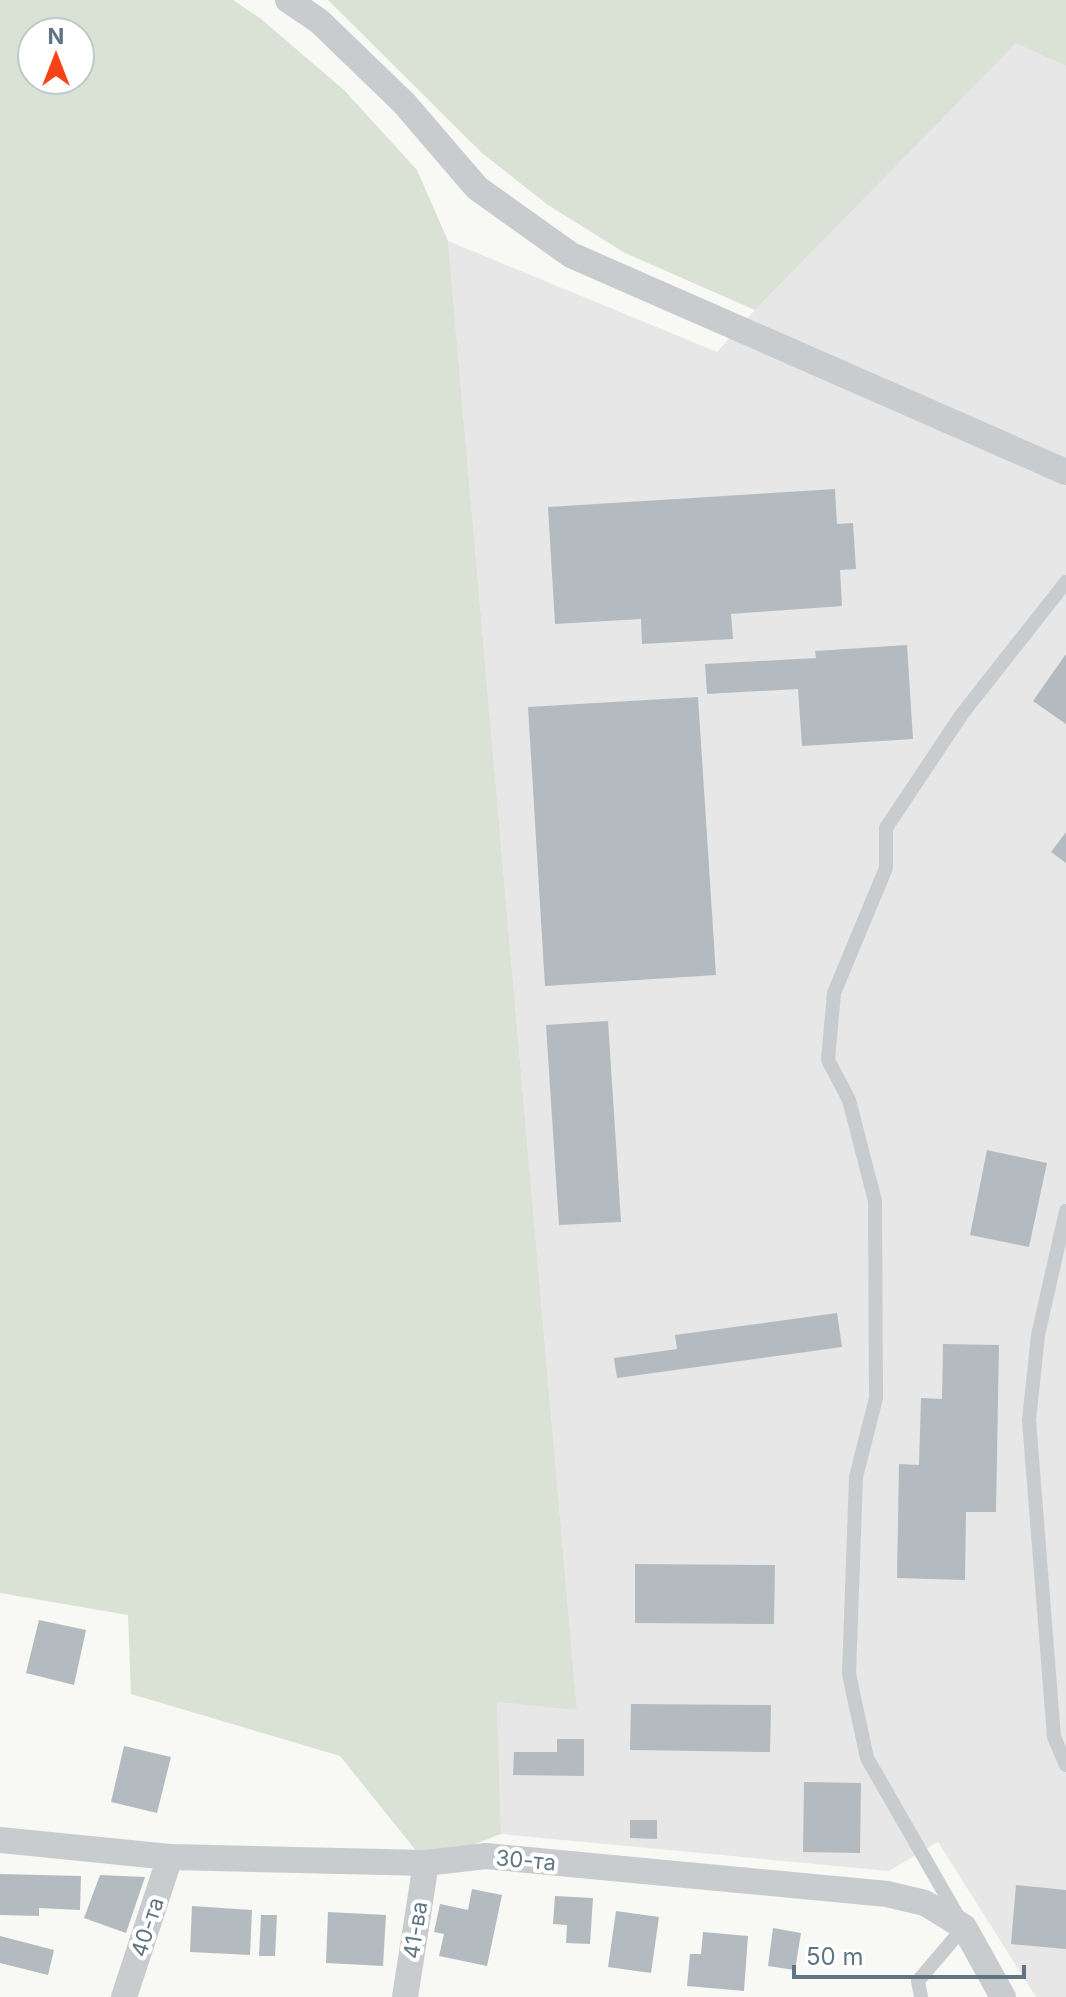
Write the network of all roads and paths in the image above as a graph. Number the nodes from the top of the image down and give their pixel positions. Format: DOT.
graph roads {
  1 [pos="288,0"];
  2 [pos="1066,472"];
  3 [pos="1066,582"];
  4 [pos="1066,1211"];
  5 [pos="1066,1765"];
  6 [pos="0,1840"];
  7 [pos="170,1857"];
  8 [pos="426,1863"];
  9 [pos="964,1927"];
  10 [pos="124,1997"];
  11 [pos="405,1997"];
  12 [pos="921,1997"];
  13 [pos="1003,1997"];
  1 -- 2 [label="street"];
  3 -- 9 [label="lane"];
  4 -- 5 [label="lane"];
  6 -- 7 [label="street, 30-та"];
  7 -- 8 [label="street, 30-та"];
  7 -- 10 [label="street, 40-та"];
  8 -- 9 [label="street, 30-та"];
  8 -- 11 [label="street, 41-ва"];
  9 -- 12 [label="lane"];
  9 -- 13 [label="street, 30-та"];
}
